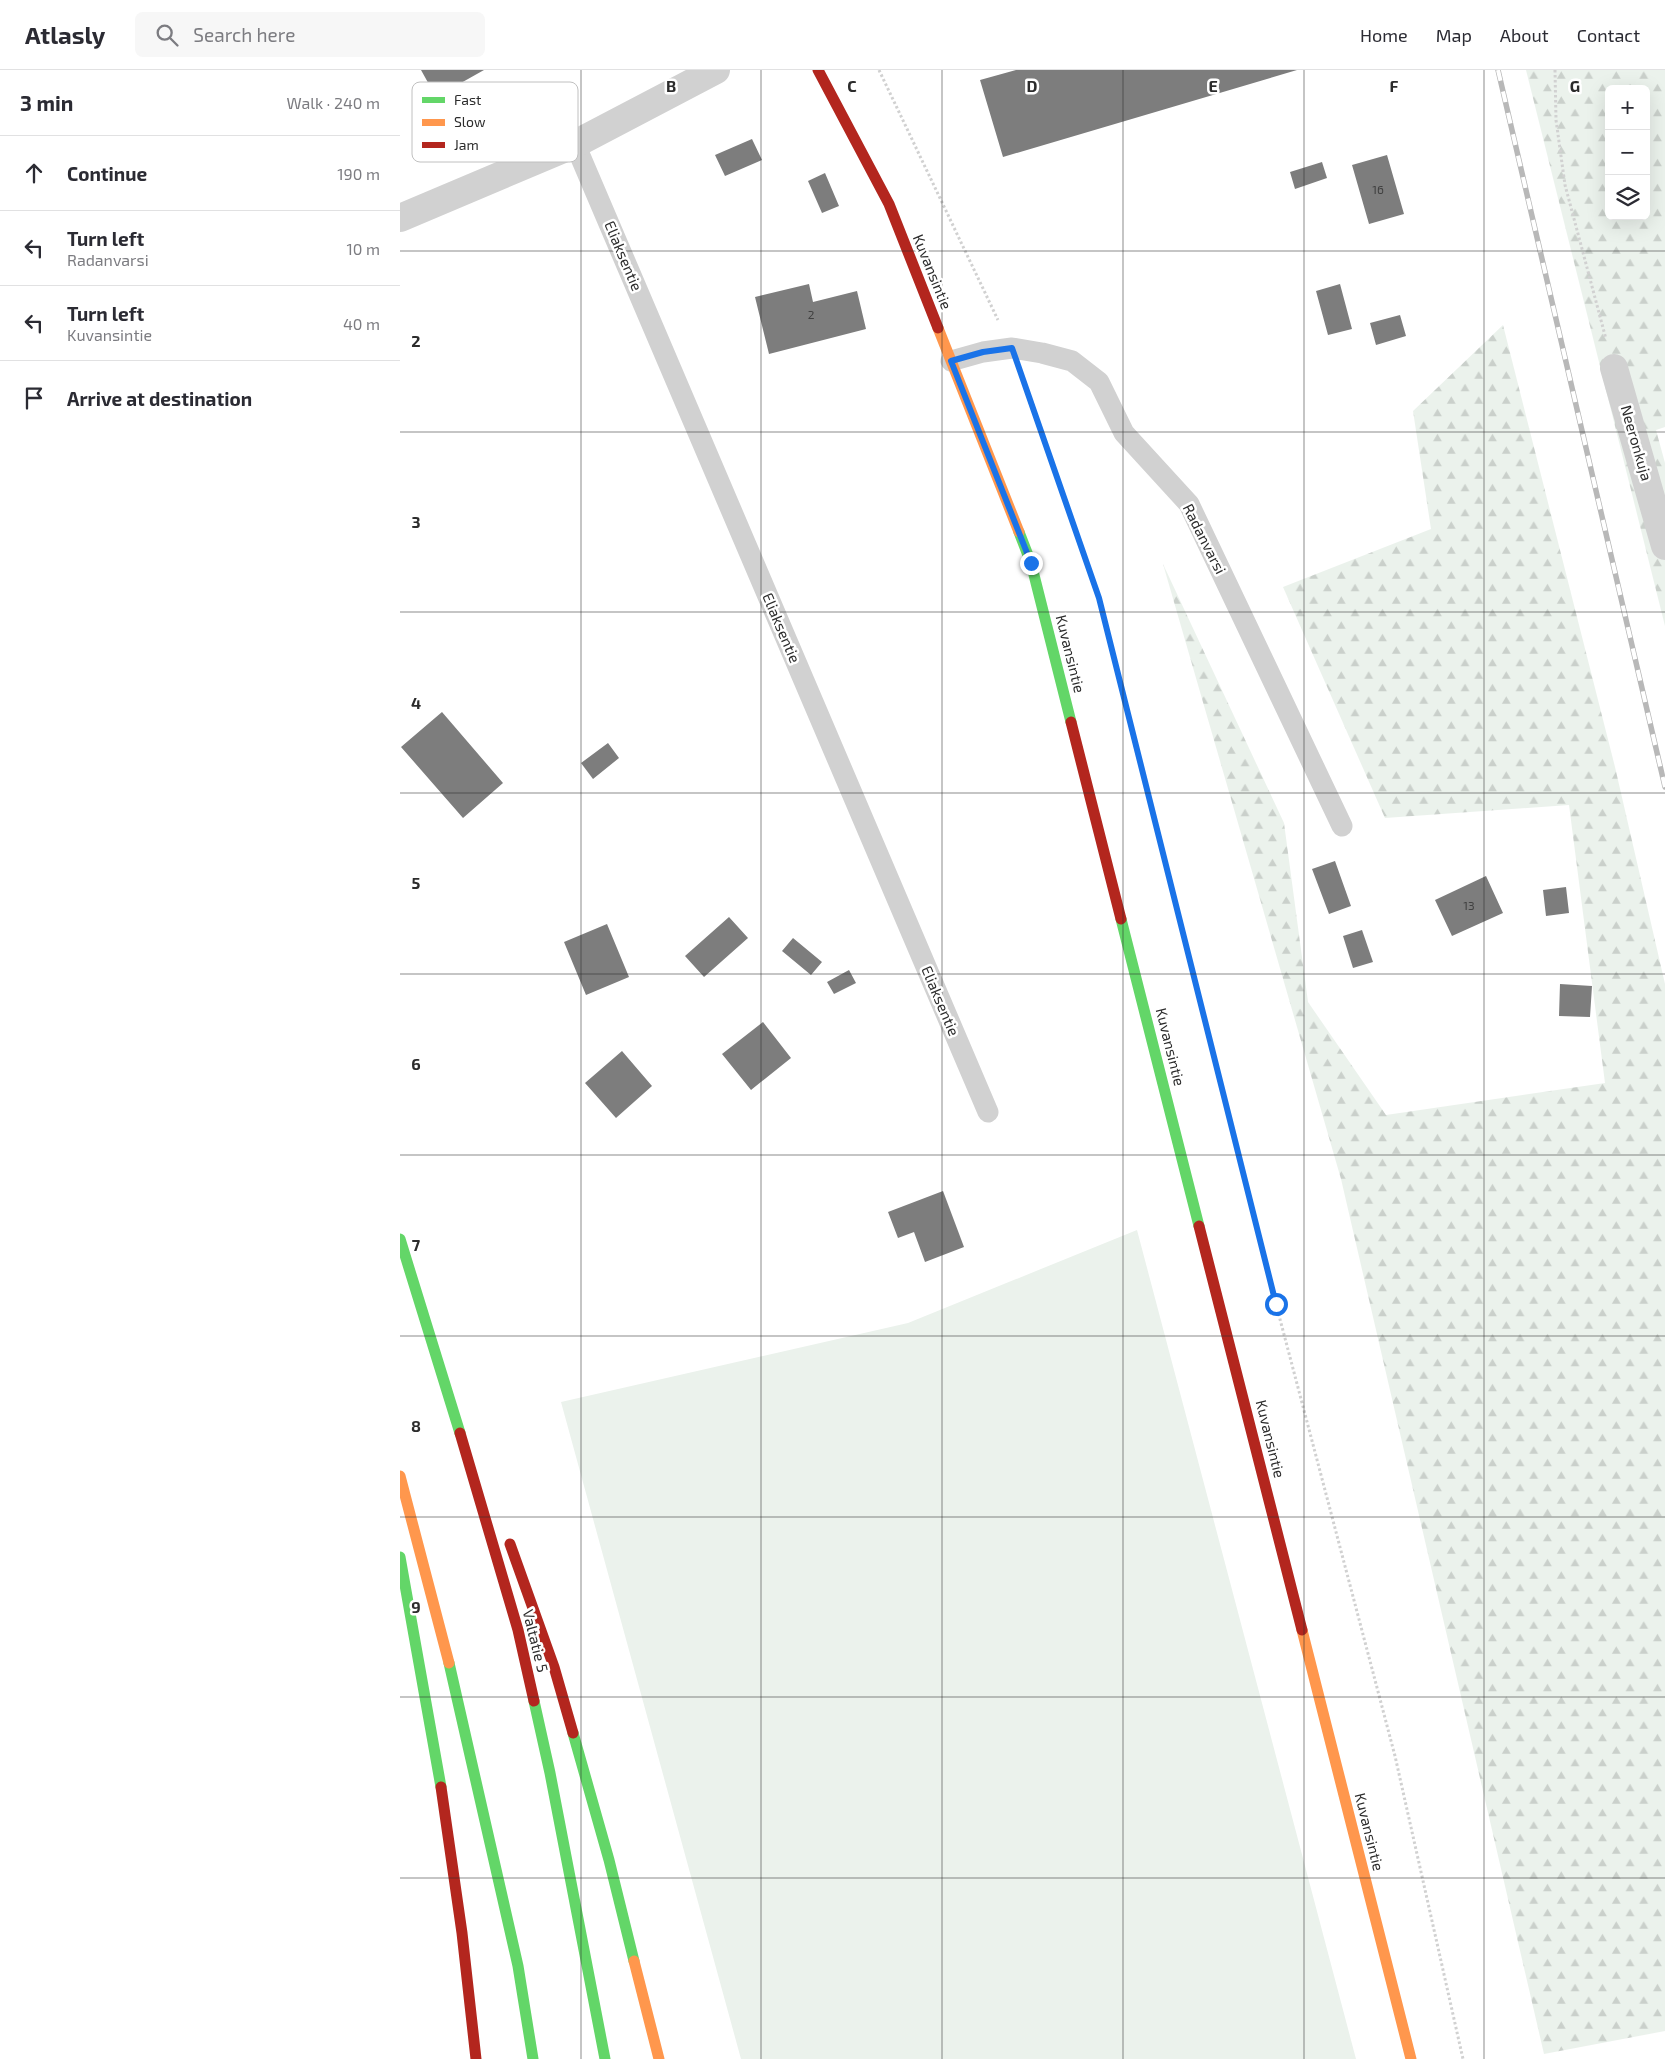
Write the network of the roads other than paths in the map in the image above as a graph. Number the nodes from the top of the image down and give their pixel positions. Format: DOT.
graph roads {
  1 [pos="716,70"];
  2 [pos="818,70"];
  3 [pos="578,142"];
  4 [pos="578,151"];
  5 [pos="532,162"];
  6 [pos="400,218"];
  7 [pos="951,361"];
  8 [pos="1614,368"];
  9 [pos="1665,546"];
  10 [pos="1342,826"];
  11 [pos="988,1112"];
  12 [pos="400,1239"];
  13 [pos="433,1341"];
  14 [pos="482,1467"];
  15 [pos="400,1476"];
  16 [pos="505,1530"];
  17 [pos="400,1557"];
  18 [pos="476,2059"];
  19 [pos="533,2059"];
  20 [pos="605,2059"];
  21 [pos="659,2059"];
  22 [pos="1411,2059"];
  1 -- 3 [label="street"];
  2 -- 7 [label="main road, Kuvansintie"];
  4 -- 11 [label="lane, Eliaksentie"];
  5 -- 6 [label="street"];
  7 -- 10 [label="lane, Radanvarsi"];
  7 -- 22 [label="main road, Kuvansintie"];
  8 -- 9 [label="street, Neeronkuja"];
  12 -- 13 [label="main road, Valtatie 5"];
  13 -- 14 [label="main road"];
  13 -- 20 [label="main road, Valtatie 5"];
  15 -- 19 [label="main road"];
  16 -- 21 [label="main road"];
  17 -- 18 [label="main road"];
}
